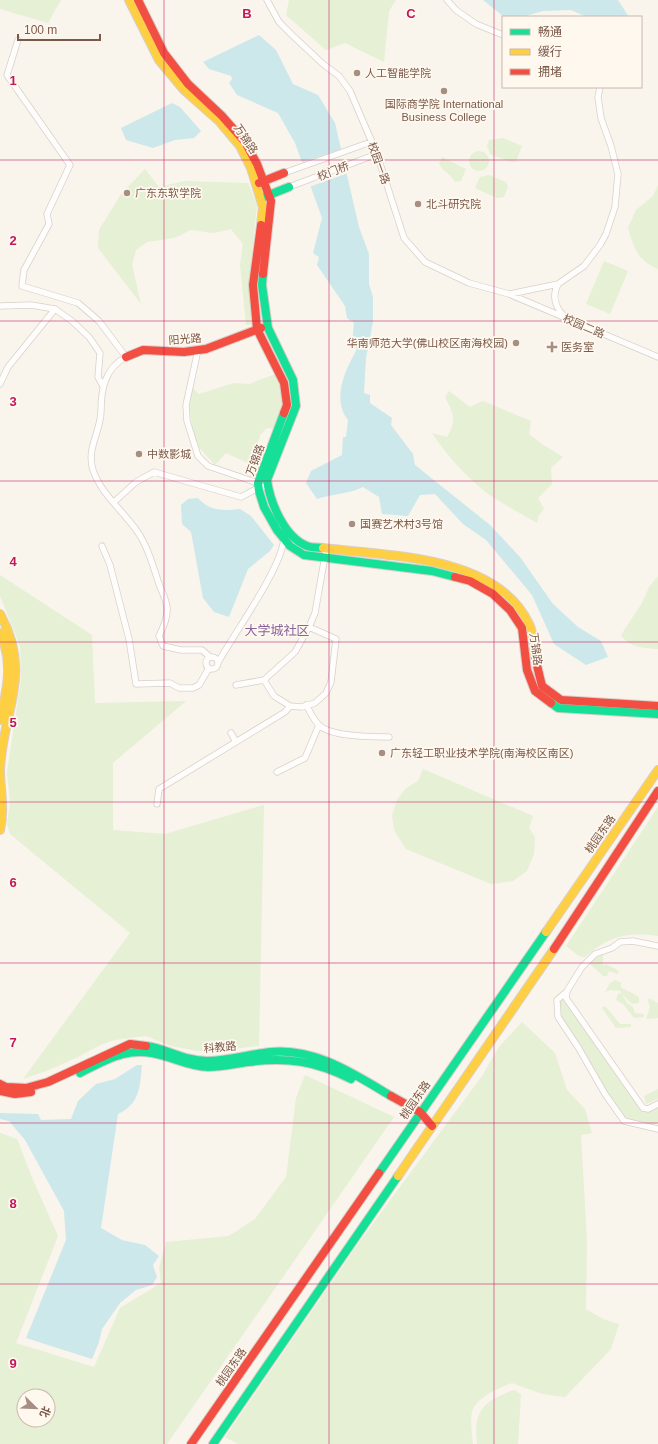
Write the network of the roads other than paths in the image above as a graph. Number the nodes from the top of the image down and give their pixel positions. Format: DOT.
graph roads {
  1 [pos="129,0"];
  2 [pos="138,0"];
  3 [pos="267,0"];
  4 [pos="447,0"];
  5 [pos="502,35"];
  6 [pos="18,40"];
  7 [pos="600,88"];
  8 [pos="371,142"];
  9 [pos="377,154"];
  10 [pos="284,173"];
  11 [pos="260,182"];
  12 [pos="289,187"];
  13 [pos="265,196"];
  14 [pos="558,284"];
  15 [pos="510,294"];
  16 [pos="0,306"];
  17 [pos="55,309"];
  18 [pos="566,318"];
  19 [pos="268,326"];
  20 [pos="257,329"];
  21 [pos="198,350"];
  22 [pos="126,357"];
  23 [pos="658,357"];
  24 [pos="0,382"];
  25 [pos="103,386"];
  26 [pos="258,485"];
  27 [pos="267,486"];
  28 [pos="114,502"];
  29 [pos="284,538"];
  30 [pos="102,546"];
  31 [pos="325,554"];
  32 [pos="0,614"];
  33 [pos="309,627"];
  34 [pos="0,633"];
  35 [pos="210,657"];
  36 [pos="219,661"];
  37 [pos="210,668"];
  38 [pos="264,680"];
  39 [pos="236,685"];
  40 [pos="306,705"];
  41 [pos="290,706"];
  42 [pos="656,710"];
  43 [pos="0,720"];
  44 [pos="319,725"];
  45 [pos="231,733"];
  46 [pos="389,737"];
  47 [pos="236,742"];
  48 [pos="658,770"];
  49 [pos="276,772"];
  50 [pos="658,791"];
  51 [pos="157,804"];
  52 [pos="0,830"];
  53 [pos="658,946"];
  54 [pos="564,994"];
  55 [pos="0,1084"];
  56 [pos="0,1091"];
  57 [pos="658,1104"];
  58 [pos="419,1114"];
  59 [pos="432,1126"];
  60 [pos="658,1130"];
  61 [pos="191,1444"];
  62 [pos="213,1444"];
  1 -- 11 [label="street, 万锦路"];
  2 -- 11 [label="street, 万锦路"];
  3 -- 8 [label="street, 校园一路"];
  4 -- 5 [label="street"];
  6 -- 22 [label="street"];
  7 -- 14 [label="street"];
  8 -- 9 [label="street, 校园一路"];
  8 -- 10 [label="street, 校门桥"];
  9 -- 12 [label="street, 校门桥"];
  9 -- 15 [label="street, 校园一路"];
  10 -- 11 [label="street"];
  11 -- 13 [label="street, 万锦路"];
  12 -- 13 [label="street"];
  13 -- 19 [label="street, 万锦路"];
  13 -- 20 [label="street, 万锦路"];
  14 -- 15 [label="street"];
  14 -- 18 [label="street"];
  15 -- 18 [label="street, 校园二路"];
  16 -- 17 [label="street"];
  17 -- 24 [label="street"];
  17 -- 25 [label="street"];
  18 -- 23 [label="street, 校园二路"];
  19 -- 20 [label="street, 阳光路"];
  19 -- 27 [label="street, 万锦路"];
  20 -- 21 [label="street, 阳光路"];
  20 -- 26 [label="street, 万锦路"];
  21 -- 22 [label="street, 阳光路"];
  21 -- 26 [label="street"];
  22 -- 25 [label="street"];
  25 -- 28 [label="street"];
  26 -- 27 [label="street"];
  26 -- 28 [label="street"];
  26 -- 29 [label="street, 万锦路"];
  27 -- 31 [label="street, 万锦路"];
  28 -- 35 [label="street"];
  29 -- 31 [label="street, 万锦路"];
  29 -- 36 [label="street"];
  30 -- 37 [label="street"];
  31 -- 33 [label="street"];
  31 -- 42 [label="street, 万锦路"];
  32 -- 52 [label="street"];
  33 -- 38 [label="street"];
  33 -- 40 [label="street"];
  34 -- 43 [label="street"];
  35 -- 36 [label="street"];
  35 -- 37 [label="street"];
  36 -- 37 [label="street"];
  38 -- 39 [label="street"];
  38 -- 41 [label="street"];
  40 -- 41 [label="street"];
  40 -- 44 [label="street"];
  41 -- 47 [label="street"];
  44 -- 46 [label="street"];
  44 -- 49 [label="street"];
  45 -- 47 [label="street"];
  47 -- 51 [label="street"];
  48 -- 58 [label="street, 桃园东路"];
  50 -- 59 [label="street"];
  53 -- 57 [label="street"];
  54 -- 60 [label="street"];
  55 -- 58 [label="street, 科教路"];
  56 -- 58 [label="street, 科教路"];
  58 -- 59 [label="street, 科教路"];
  58 -- 61 [label="street, 桃园东路"];
  59 -- 62 [label="street"];
}
